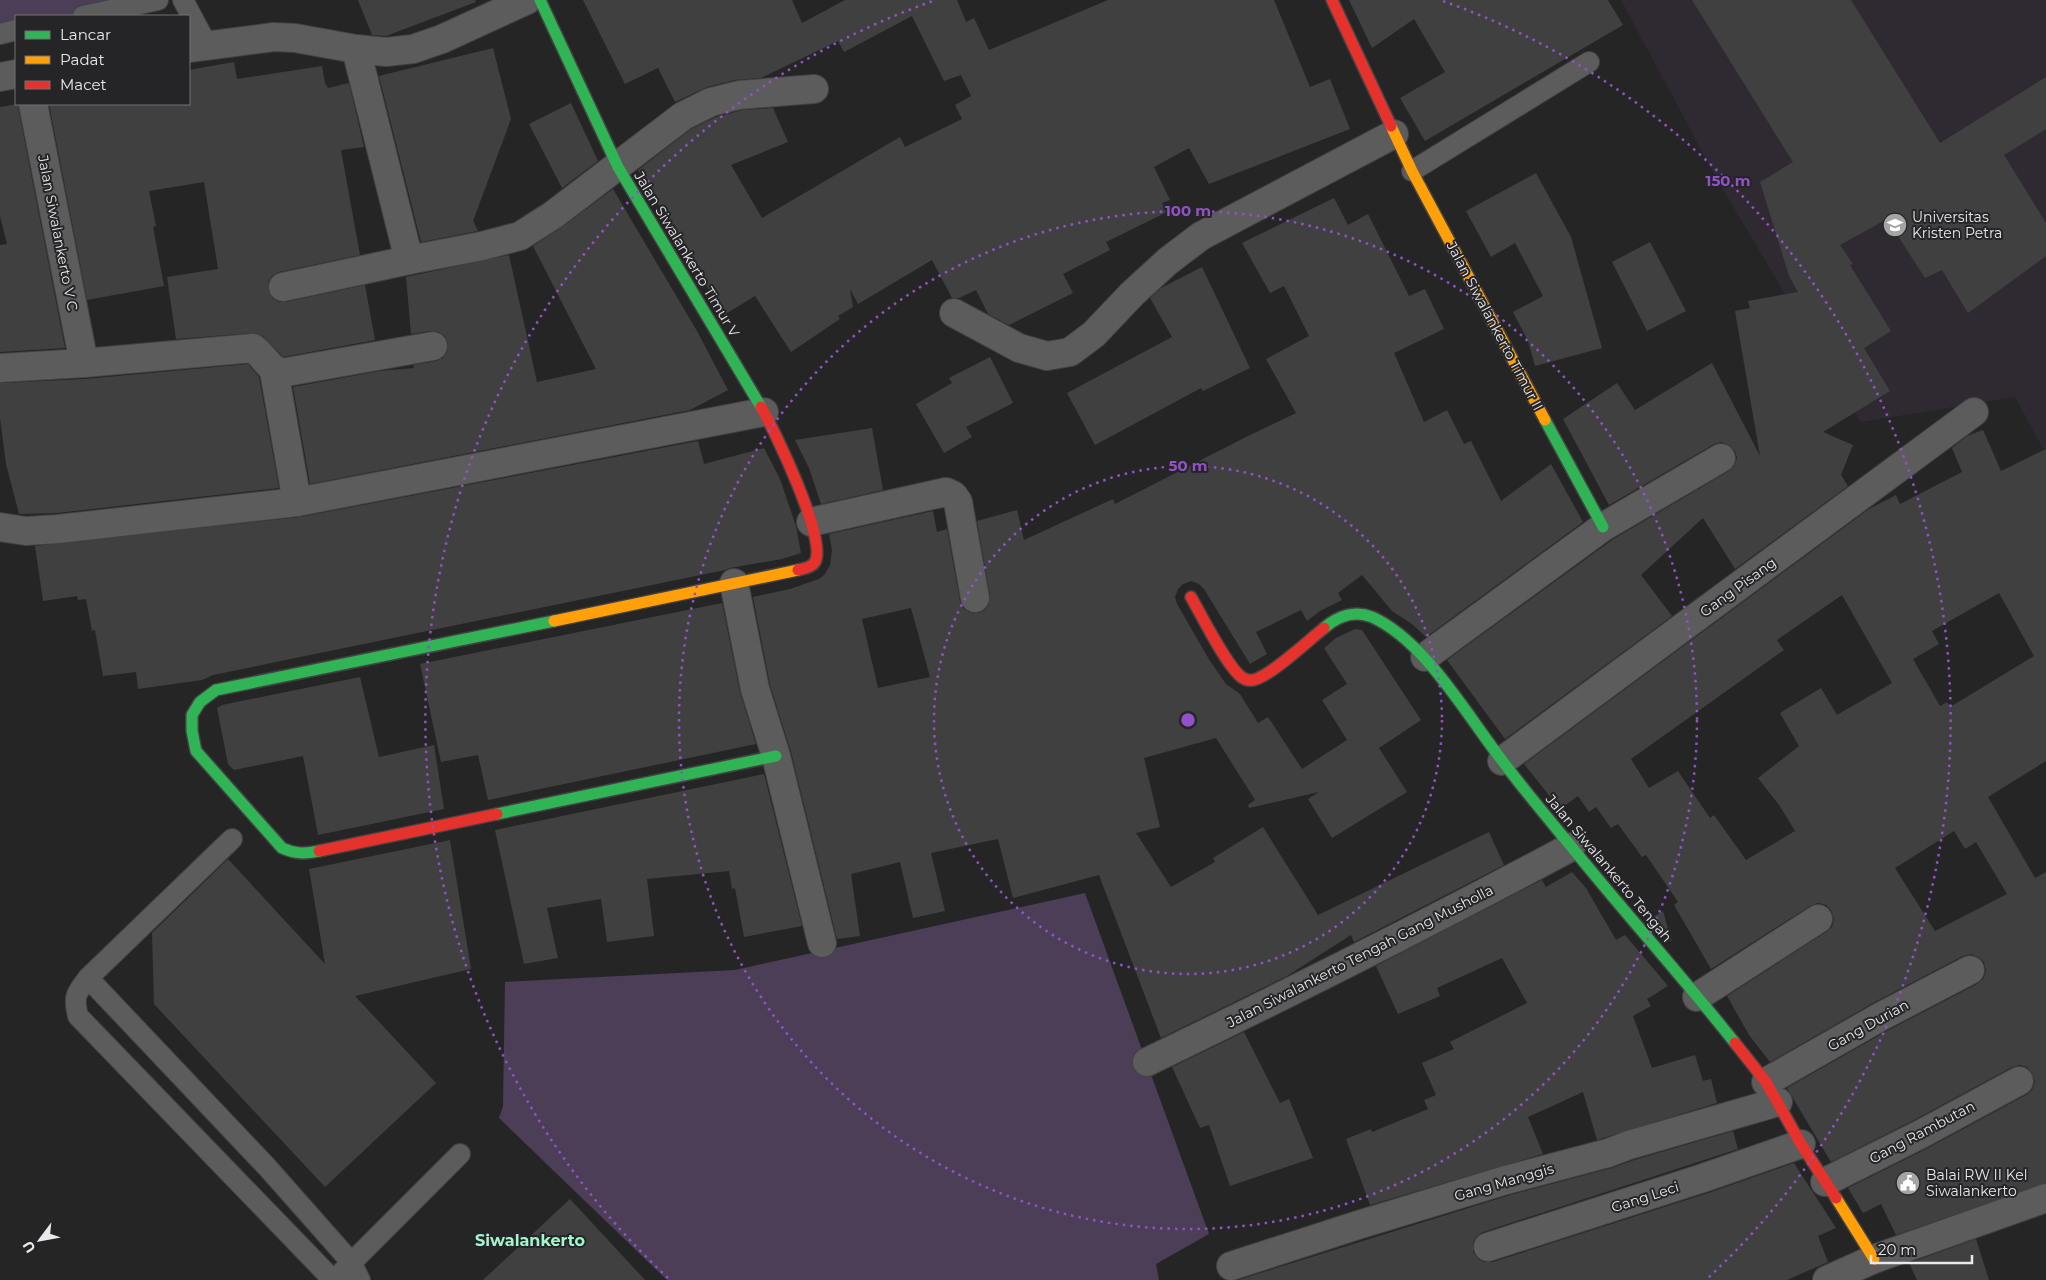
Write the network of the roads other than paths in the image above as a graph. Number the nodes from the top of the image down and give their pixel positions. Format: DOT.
graph roads {
  1 [pos="158,0"];
  2 [pos="183,0"];
  3 [pos="527,0"];
  4 [pos="540,0"];
  5 [pos="1332,0"];
  6 [pos="88,15"];
  7 [pos="188,15"];
  8 [pos="190,22"];
  9 [pos="15,30"];
  10 [pos="0,34"];
  11 [pos="198,47"];
  12 [pos="356,49"];
  13 [pos="1589,62"];
  14 [pos="15,74"];
  15 [pos="0,77"];
  16 [pos="814,89"];
  17 [pos="32,105"];
  18 [pos="1394,134"];
  19 [pos="618,167"];
  20 [pos="1412,171"];
  21 [pos="409,260"];
  22 [pos="283,287"];
  23 [pos="954,313"];
  24 [pos="432,346"];
  25 [pos="84,363"];
  26 [pos="0,368"];
  27 [pos="274,371"];
  28 [pos="764,412"];
  29 [pos="1974,412"];
  30 [pos="1721,458"];
  31 [pos="297,502"];
  32 [pos="811,522"];
  33 [pos="0,527"];
  34 [pos="1603,527"];
  35 [pos="734,583"];
  36 [pos="1191,597"];
  37 [pos="975,598"];
  38 [pos="1425,657"];
  39 [pos="776,756"];
  40 [pos="1502,761"];
  41 [pos="232,838"];
  42 [pos="1571,847"];
  43 [pos="1818,919"];
  44 [pos="822,943"];
  45 [pos="1970,970"];
  46 [pos="88,978"];
  47 [pos="1697,997"];
  48 [pos="1147,1062"];
  49 [pos="2019,1081"];
  50 [pos="1772,1092"];
  51 [pos="1801,1144"];
  52 [pos="460,1154"];
  53 [pos="267,1167"];
  54 [pos="1825,1182"];
  55 [pos="246,1189"];
  56 [pos="2046,1198"];
  57 [pos="1488,1247"];
  58 [pos="1874,1258"];
  59 [pos="1231,1266"];
  60 [pos="355,1271"];
  61 [pos="333,1280"];
  62 [pos="1827,1280"];
  1 -- 6 [label="lane"];
  2 -- 7 [label="lane"];
  3 -- 12 [label="street"];
  4 -- 19 [label="street, Jalan Siwalankerto Timur V"];
  5 -- 18 [label="street, Jalan Siwalankerto Timur II"];
  8 -- 11 [label="lane"];
  9 -- 10 [label="lane"];
  11 -- 12 [label="street"];
  12 -- 21 [label="street"];
  13 -- 20 [label="lane"];
  14 -- 15 [label="street"];
  16 -- 19 [label="street"];
  17 -- 25 [label="street, Jalan Siwalankerto V C"];
  18 -- 20 [label="street, Jalan Siwalankerto Timur II"];
  18 -- 23 [label="street"];
  19 -- 21 [label="street"];
  19 -- 28 [label="street, Jalan Siwalankerto Timur V"];
  20 -- 34 [label="street, Jalan Siwalankerto Timur II"];
  21 -- 22 [label="street"];
  24 -- 27 [label="street"];
  25 -- 26 [label="street"];
  25 -- 27 [label="street"];
  27 -- 31 [label="street"];
  28 -- 31 [label="street"];
  28 -- 32 [label="street, Jalan Siwalankerto Timur V"];
  29 -- 40 [label="street, Gang Pisang"];
  30 -- 34 [label="street"];
  31 -- 33 [label="street"];
  32 -- 35 [label="street, Jalan Siwalankerto Timur V"];
  32 -- 37 [label="street"];
  34 -- 38 [label="street"];
  35 -- 39 [label="street"];
  35 -- 39 [label="street, Jalan Siwalankerto Timur V"];
  36 -- 38 [label="street, Jalan Siwalankerto Tengah"];
  38 -- 40 [label="street, Jalan Siwalankerto Tengah"];
  39 -- 44 [label="street"];
  40 -- 42 [label="street, Jalan Siwalankerto Tengah"];
  41 -- 46 [label="lane"];
  42 -- 47 [label="street, Jalan Siwalankerto Tengah"];
  42 -- 48 [label="street, Jalan Siwalankerto Tengah Gang Musholla"];
  43 -- 47 [label="street"];
  45 -- 50 [label="street, Gang Durian"];
  46 -- 53 [label="lane"];
  46 -- 55 [label="lane"];
  47 -- 50 [label="street, Jalan Siwalankerto Tengah"];
  49 -- 54 [label="street, Gang Rambutan"];
  50 -- 51 [label="street, Jalan Siwalankerto Tengah"];
  50 -- 59 [label="street, Gang Manggis"];
  51 -- 54 [label="street, Jalan Siwalankerto Tengah"];
  51 -- 57 [label="street, Gang Leci"];
  52 -- 60 [label="lane"];
  53 -- 55 [label="lane"];
  53 -- 60 [label="lane"];
  54 -- 58 [label="street, Jalan Siwalankerto Tengah"];
  55 -- 61 [label="lane"];
  56 -- 58 [label="street"];
  58 -- 62 [label="street"];
  60 -- 61 [label="lane"];
}
